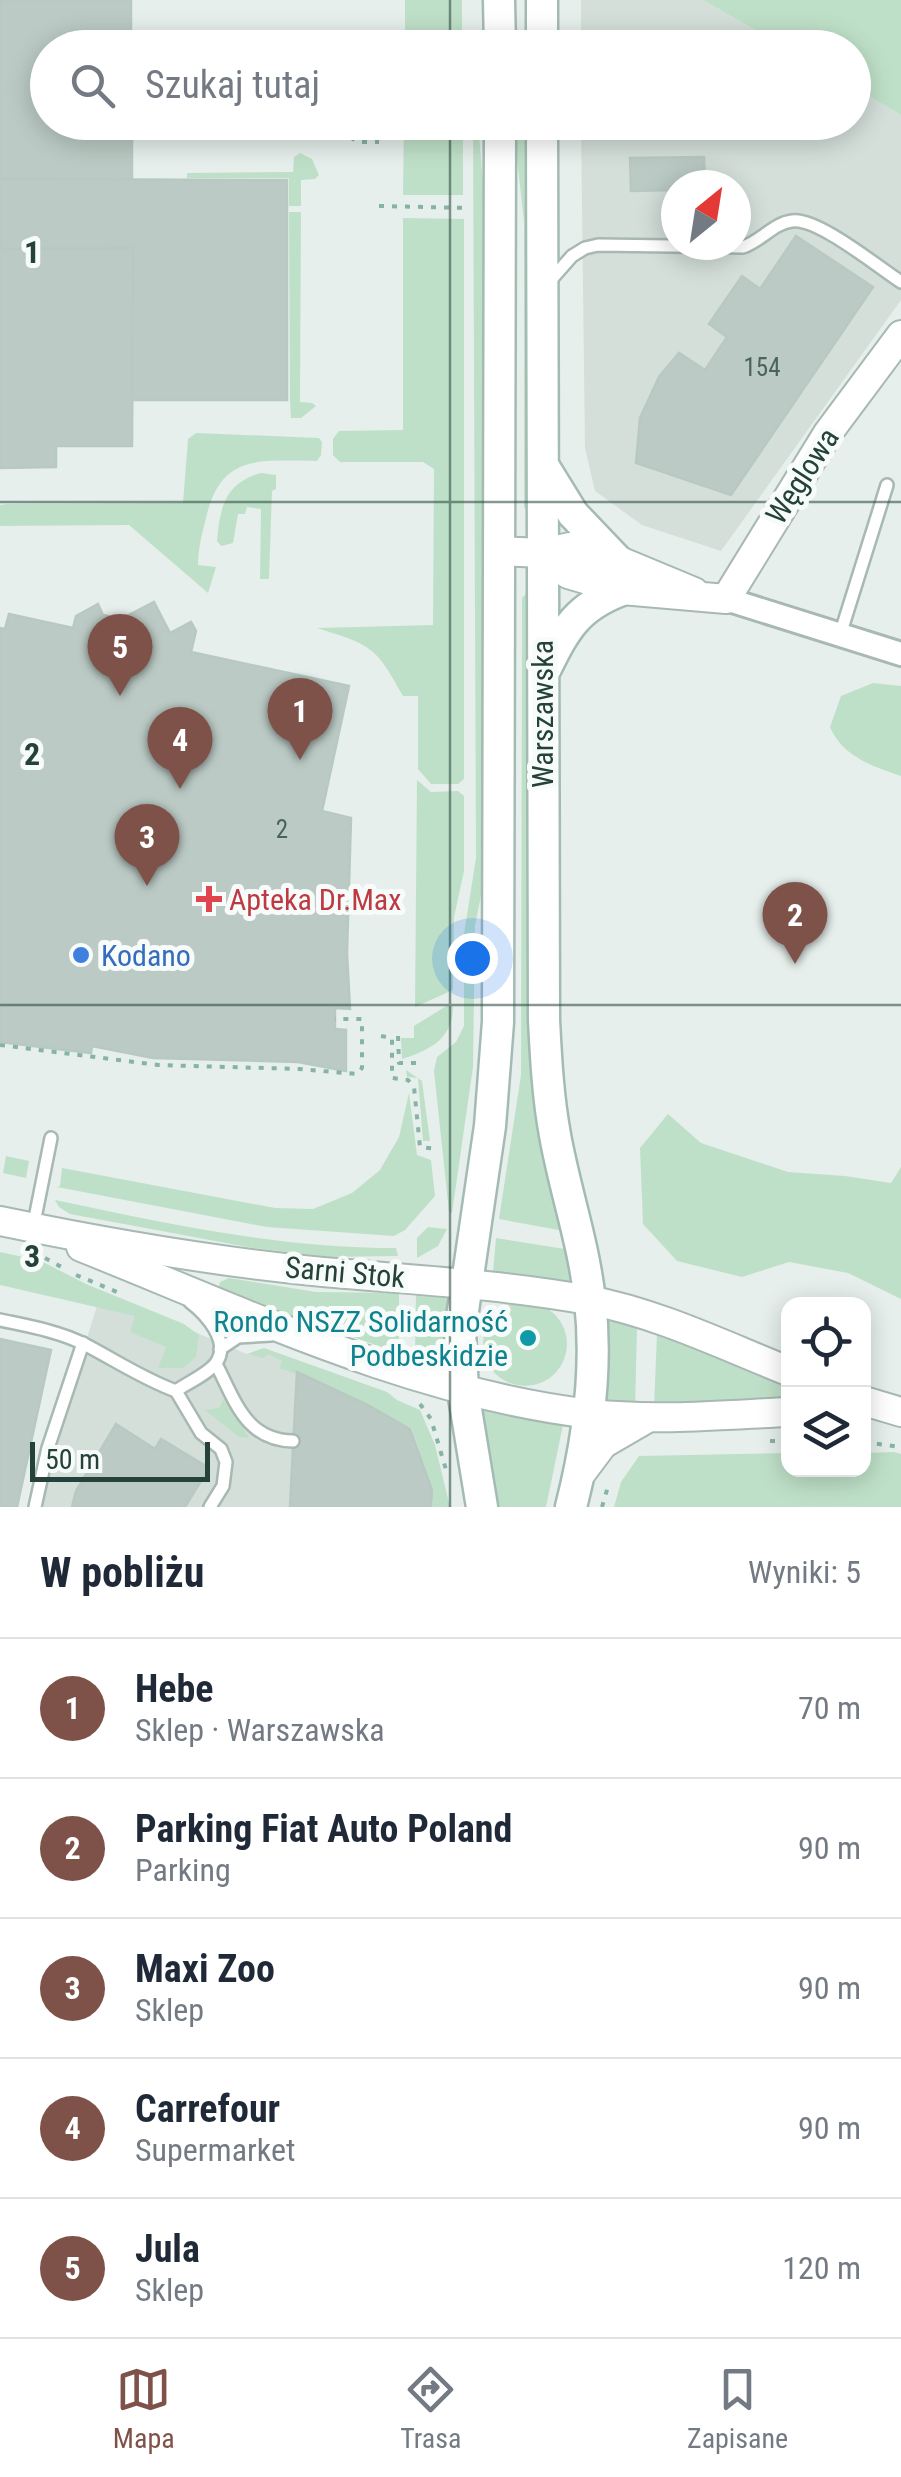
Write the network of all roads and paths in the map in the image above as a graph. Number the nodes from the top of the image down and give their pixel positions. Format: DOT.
graph roads {
  1 [pos="499,0"];
  2 [pos="542,0"];
  3 [pos="500,30"];
  4 [pos="542,30"];
  5 [pos="355,140"];
  6 [pos="500,140"];
  7 [pos="542,140"];
  8 [pos="380,142"];
  9 [pos="379,206"];
  10 [pos="470,208"];
  11 [pos="901,282"];
  12 [pos="542,288"];
  13 [pos="901,335"];
  14 [pos="542,464"];
  15 [pos="886,485"];
  16 [pos="499,550"];
  17 [pos="543,553"];
  18 [pos="617,560"];
  19 [pos="622,590"];
  20 [pos="697,594"];
  21 [pos="726,599"];
  22 [pos="840,635"];
  23 [pos="901,654"];
  24 [pos="542,675"];
  25 [pos="335,1019"];
  26 [pos="381,1036"];
  27 [pos="398,1036"];
  28 [pos="0,1045"];
  29 [pos="398,1063"];
  30 [pos="423,1063"];
  31 [pos="399,1078"];
  32 [pos="51,1138"];
  33 [pos="437,1149"];
  34 [pos="0,1221"];
  35 [pos="35,1242"];
  36 [pos="224,1259"];
  37 [pos="149,1274"];
  38 [pos="465,1284"];
  39 [pos="128,1296"];
  40 [pos="590,1300"];
  41 [pos="217,1302"];
  42 [pos="0,1320"];
  43 [pos="320,1341"];
  44 [pos="83,1343"];
  45 [pos="220,1349"];
  46 [pos="216,1364"];
  47 [pos="781,1368"];
  48 [pos="176,1391"];
  49 [pos="463,1392"];
  50 [pos="414,1400"];
  51 [pos="781,1412"];
  52 [pos="590,1414"];
  53 [pos="647,1418"];
  54 [pos="293,1441"];
  55 [pos="871,1443"];
  56 [pos="901,1447"];
  57 [pos="579,1476"];
  58 [pos="448,1478"];
  59 [pos="34,1507"];
  60 [pos="210,1507"];
  61 [pos="482,1507"];
  62 [pos="571,1507"];
  1 -- 3 [label="main road"];
  2 -- 4 [label="main road"];
  5 -- 8 [label="path"];
  6 -- 16 [label="main road, Warszawska"];
  7 -- 12 [label="main road, Warszawska"];
  9 -- 10 [label="path"];
  11 -- 12 [label="lane"];
  12 -- 14 [label="main road, Warszawska"];
  13 -- 21 [label="street, Węglowa"];
  14 -- 17 [label="main road, Warszawska"];
  14 -- 18 [label="main road"];
  15 -- 22 [label="lane"];
  16 -- 17 [label="street"];
  16 -- 38 [label="main road, Warszawska"];
  17 -- 18 [label="street"];
  17 -- 19 [label="street"];
  17 -- 24 [label="main road, Warszawska"];
  18 -- 20 [label="street"];
  19 -- 20 [label="street"];
  19 -- 24 [label="main road"];
  20 -- 21 [label="street"];
  21 -- 22 [label="street"];
  22 -- 23 [label="street"];
  24 -- 40 [label="main road, Warszawska"];
  25 -- 28 [label="path"];
  26 -- 31 [label="path"];
  27 -- 29 [label="path"];
  29 -- 30 [label="path"];
  29 -- 31 [label="path"];
  31 -- 33 [label="path"];
  32 -- 35 [label="lane"];
  34 -- 35 [label="street, Sarni Stok"];
  35 -- 36 [label="street, Sarni Stok"];
  35 -- 37 [label="street, Sarni Stok"];
  35 -- 39 [label="path"];
  36 -- 38 [label="street, Sarni Stok"];
  36 -- 41 [label="street"];
  37 -- 41 [label="street, Sarni Stok"];
  37 -- 45 [label="lane"];
  38 -- 40 [label="street, Sarni Stok"];
  38 -- 49 [label="main road, Warszawska"];
  40 -- 47 [label="street, Sarni Stok"];
  40 -- 52 [label="main road, Warszawska"];
  41 -- 43 [label="street, Sarni Stok"];
  42 -- 44 [label="lane"];
  43 -- 45 [label="lane"];
  43 -- 49 [label="street, Sarni Stok"];
  44 -- 48 [label="lane"];
  44 -- 59 [label="lane"];
  45 -- 46 [label="lane"];
  46 -- 48 [label="lane"];
  46 -- 54 [label="lane"];
  48 -- 60 [label="lane"];
  49 -- 52 [label="street, Sarni Stok"];
  49 -- 61 [label="main road"];
  50 -- 58 [label="path"];
  51 -- 53 [label="street, Sarni Stok"];
  52 -- 53 [label="street, Sarni Stok"];
  52 -- 57 [label="main road"];
  53 -- 57 [label="street"];
  55 -- 56 [label="path"];
  57 -- 62 [label="main road"];
}
